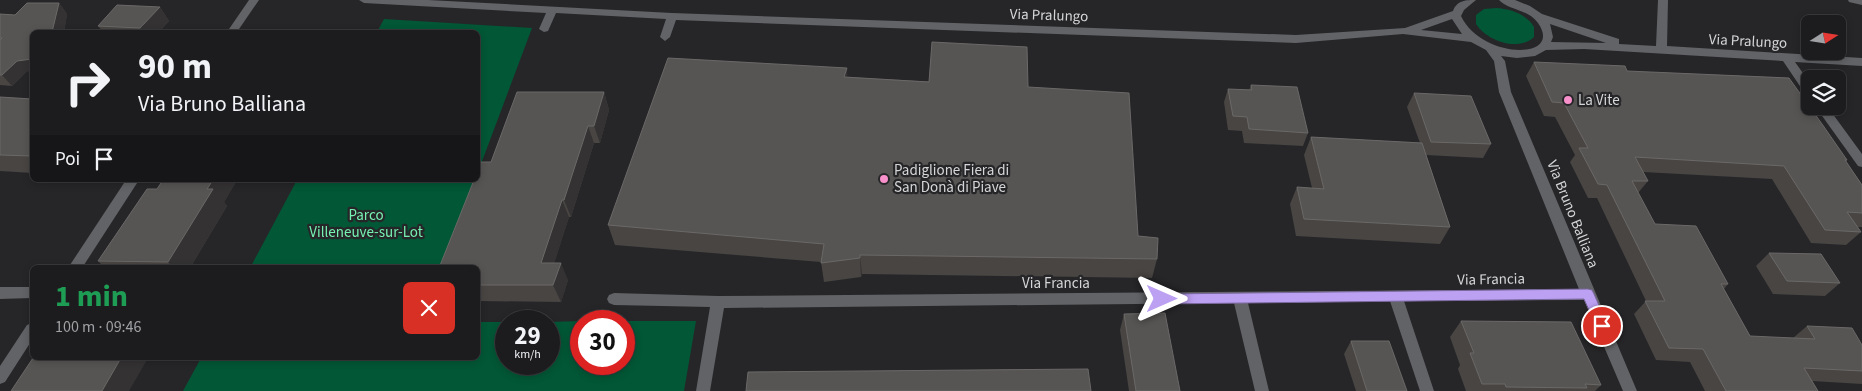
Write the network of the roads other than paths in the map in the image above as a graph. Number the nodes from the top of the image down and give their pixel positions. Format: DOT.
graph roads {
  1 [pos="254,0"];
  2 [pos="364,0"];
  3 [pos="1471,0"];
  4 [pos="1504,0"];
  5 [pos="1663,0"];
  6 [pos="1853,0"];
  7 [pos="1862,2"];
  8 [pos="1524,4"];
  9 [pos="553,9"];
  10 [pos="1457,12"];
  11 [pos="672,16"];
  12 [pos="1537,16"];
  13 [pos="544,29"];
  14 [pos="233,30"];
  15 [pos="1403,32"];
  16 [pos="665,37"];
  17 [pos="1473,39"];
  18 [pos="1544,46"];
  19 [pos="1632,48"];
  20 [pos="1491,49"];
  21 [pos="1661,51"];
  22 [pos="1787,58"];
  23 [pos="1862,62"];
  24 [pos="1801,79"];
  25 [pos="1827,115"];
  26 [pos="1862,163"];
  27 [pos="132,182"];
  28 [pos="76,265"];
  29 [pos="0,293"];
  30 [pos="30,293"];
  31 [pos="1588,294"];
  32 [pos="1395,296"];
  33 [pos="1240,298"];
  34 [pos="614,299"];
  35 [pos="718,302"];
  36 [pos="30,332"];
  37 [pos="0,378"];
  38 [pos="703,391"];
  39 [pos="1262,391"];
  40 [pos="1427,391"];
  41 [pos="1630,391"];
  1 -- 14 [label="street"];
  2 -- 9 [label="street, Via Pralungo"];
  3 -- 10 [label="street, Via Pralungo"];
  4 -- 8 [label="street, Via Pralungo"];
  5 -- 21 [label="street"];
  6 -- 7 [label="street"];
  8 -- 12 [label="street, Via Pralungo"];
  9 -- 11 [label="street, Via Pralungo"];
  9 -- 13 [label="street"];
  10 -- 15 [label="street, Via Pralungo"];
  10 -- 17 [label="street, Via Pralungo"];
  11 -- 15 [label="street, Via Pralungo"];
  11 -- 16 [label="street"];
  12 -- 18 [label="street, Via Pralungo"];
  12 -- 19 [label="street, Via Pralungo"];
  15 -- 17 [label="street, Via Pralungo"];
  17 -- 20 [label="street, Via Pralungo"];
  18 -- 19 [label="street, Via Pralungo"];
  18 -- 20 [label="street, Via Pralungo"];
  19 -- 21 [label="street, Via Pralungo"];
  20 -- 31 [label="street, Via Bruno Balliana"];
  21 -- 22 [label="street, Via Pralungo"];
  22 -- 23 [label="street, Via Pralungo"];
  22 -- 24 [label="street"];
  25 -- 26 [label="street"];
  27 -- 28 [label="street"];
  29 -- 30 [label="street"];
  31 -- 32 [label="street, Via Francia"];
  31 -- 41 [label="street, Via Bruno Balliana"];
  32 -- 33 [label="street, Via Francia"];
  32 -- 40 [label="street"];
  33 -- 35 [label="street, Via Francia"];
  33 -- 39 [label="street"];
  34 -- 35 [label="street, Via Francia"];
  35 -- 38 [label="street"];
  36 -- 37 [label="street"];
}
